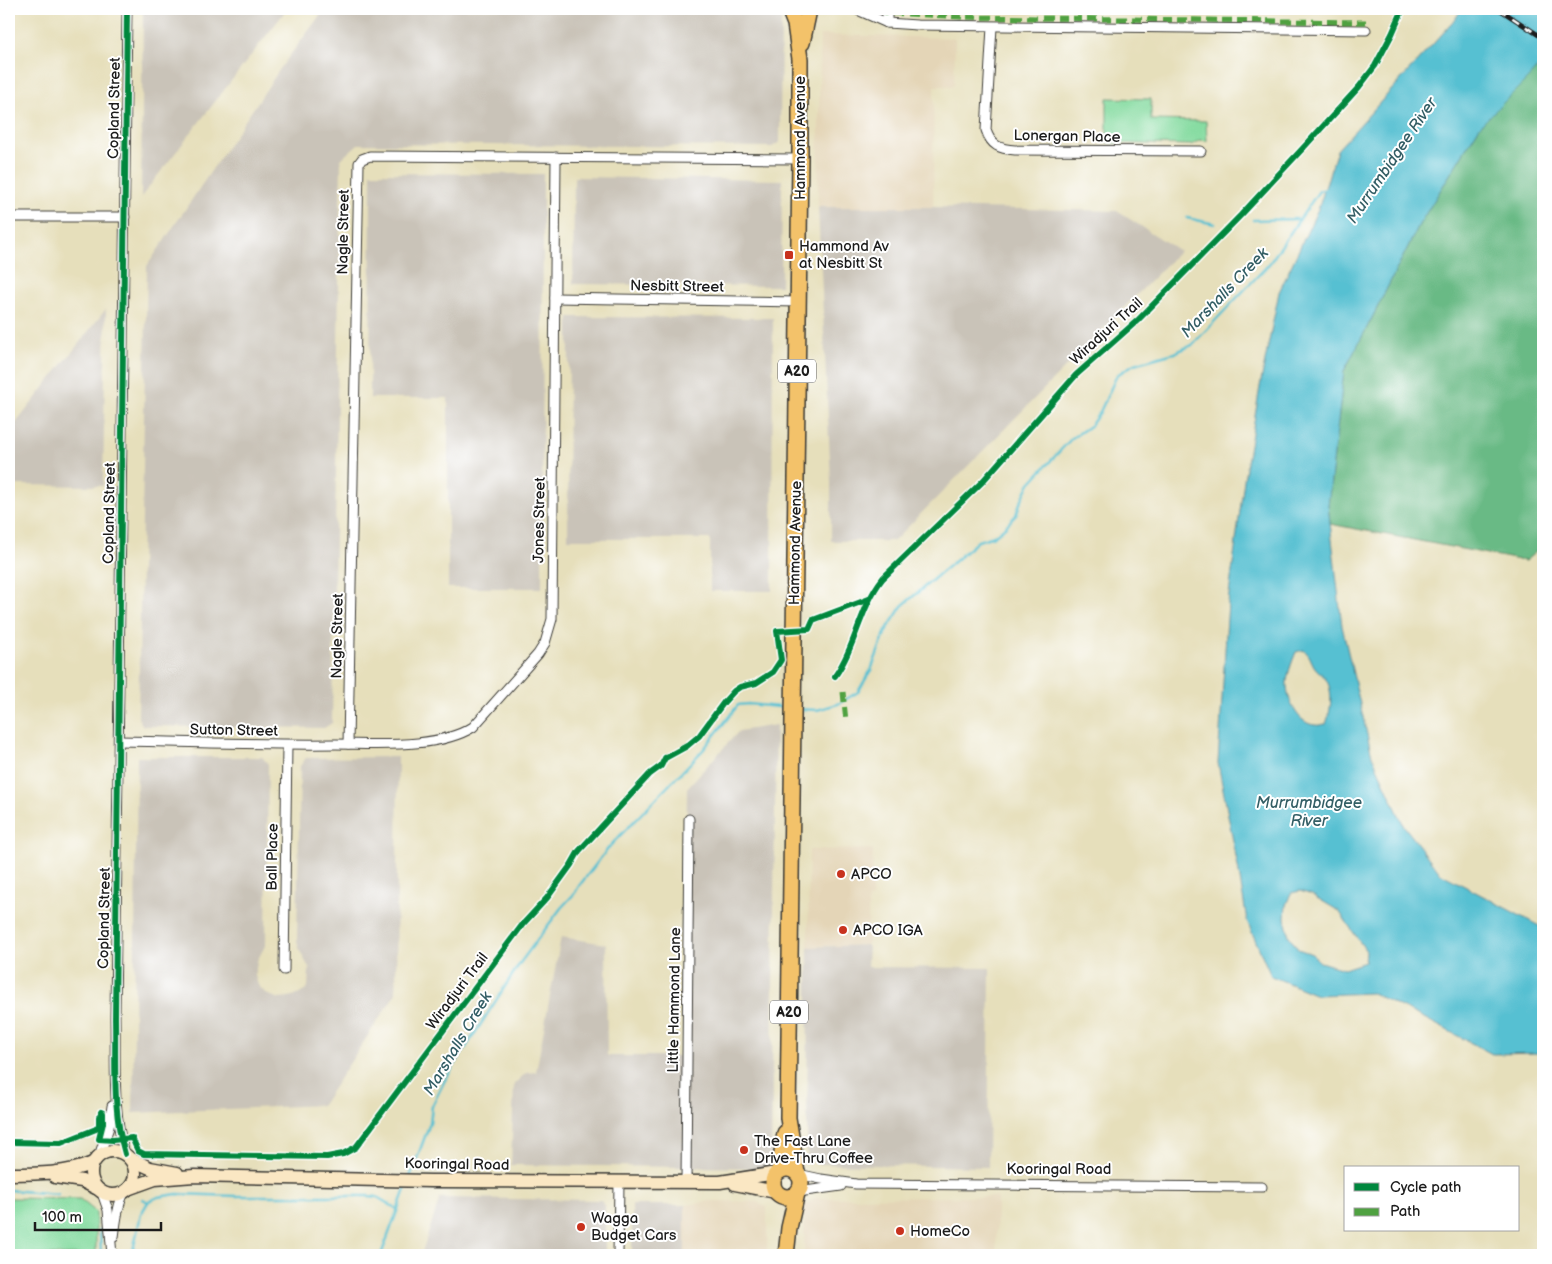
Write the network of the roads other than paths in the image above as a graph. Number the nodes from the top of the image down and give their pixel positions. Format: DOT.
graph roads {
  1 [pos="127,9"];
  2 [pos="789,9"];
  3 [pos="855,9"];
  4 [pos="887,9"];
  5 [pos="810,10"];
  6 [pos="886,23"];
  7 [pos="992,27"];
  8 [pos="1366,30"];
  9 [pos="800,59"];
  10 [pos="1201,151"];
  11 [pos="556,157"];
  12 [pos="800,159"];
  13 [pos="9,217"];
  14 [pos="125,217"];
  15 [pos="555,298"];
  16 [pos="798,302"];
  17 [pos="119,741"];
  18 [pos="348,744"];
  19 [pos="287,745"];
  20 [pos="690,819"];
  21 [pos="284,970"];
  22 [pos="115,1018"];
  23 [pos="788,1118"];
  24 [pos="128,1157"];
  25 [pos="96,1159"];
  26 [pos="777,1172"];
  27 [pos="798,1173"];
  28 [pos="11,1174"];
  29 [pos="194,1176"];
  30 [pos="619,1182"];
  31 [pos="686,1182"];
  32 [pos="720,1182"];
  33 [pos="856,1184"];
  34 [pos="1262,1187"];
  35 [pos="99,1190"];
  36 [pos="127,1190"];
  37 [pos="777,1193"];
  38 [pos="797,1193"];
  39 [pos="786,1253"];
  40 [pos="112,1254"];
  41 [pos="618,1255"];
  1 -- 14 [label="street, Copland Street"];
  2 -- 5 [label="highway, A20"];
  2 -- 9 [label="highway, Hammond Avenue / A20"];
  3 -- 6 [label="street"];
  4 -- 6 [label="street"];
  5 -- 9 [label="highway, Hammond Avenue / A20"];
  6 -- 7 [label="street"];
  7 -- 8 [label="street"];
  7 -- 10 [label="street, Lonergan Place"];
  9 -- 12 [label="highway, Hammond Avenue / A20"];
  11 -- 12 [label="street, Nagle Street"];
  11 -- 15 [label="street, Jones Street"];
  11 -- 18 [label="street, Nagle Street"];
  12 -- 16 [label="highway, Hammond Avenue / A20"];
  13 -- 14 [label="street"];
  14 -- 17 [label="street, Copland Street"];
  15 -- 16 [label="street, Nesbitt Street"];
  15 -- 18 [label="street, Jones Street"];
  16 -- 23 [label="highway, Hammond Avenue / A20"];
  17 -- 19 [label="street, Sutton Street"];
  17 -- 22 [label="street, Copland Street"];
  18 -- 19 [label="street, Sutton Street"];
  19 -- 21 [label="street, Ball Place"];
  20 -- 31 [label="street, Little Hammond Lane"];
  22 -- 24 [label="street, Copland Street"];
  22 -- 25 [label="street, Copland Street"];
  23 -- 26 [label="highway, Hammond Avenue / A20"];
  23 -- 27 [label="highway, Hammond Avenue / A20"];
  24 -- 25 [label="main road"];
  24 -- 29 [label="main road, Kooringal Road"];
  24 -- 36 [label="main road"];
  25 -- 28 [label="main road"];
  25 -- 35 [label="main road"];
  26 -- 27 [label="highway"];
  26 -- 32 [label="main road, Kooringal Road"];
  26 -- 37 [label="highway, A20"];
  27 -- 33 [label="street, Kooringal Road"];
  27 -- 38 [label="highway, A20"];
  28 -- 35 [label="main road"];
  29 -- 30 [label="main road, Kooringal Road"];
  29 -- 36 [label="main road, Kooringal Road"];
  30 -- 31 [label="main road, Kooringal Road"];
  30 -- 41 [label="street"];
  31 -- 32 [label="main road, Kooringal Road"];
  32 -- 37 [label="main road, Kooringal Road"];
  33 -- 34 [label="street, Kooringal Road"];
  33 -- 38 [label="street, Kooringal Road"];
  35 -- 36 [label="main road"];
  35 -- 40 [label="street"];
  36 -- 40 [label="street"];
  37 -- 38 [label="highway"];
  37 -- 39 [label="highway, A20"];
  38 -- 39 [label="highway, A20"];
}
